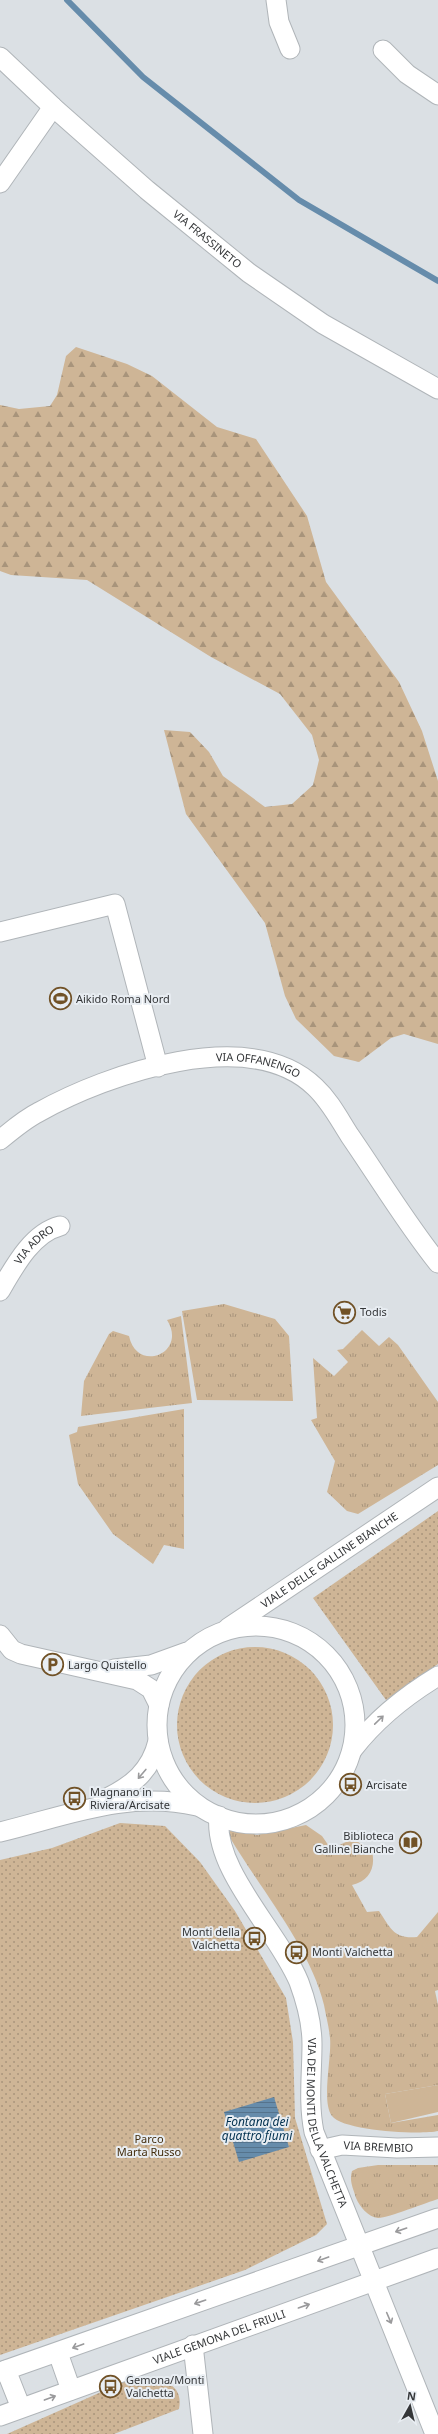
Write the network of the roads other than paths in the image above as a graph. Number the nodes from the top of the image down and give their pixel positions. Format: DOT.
graph roads {
  1 [pos="276,0"];
  2 [pos="290,49"];
  3 [pos="383,50"];
  4 [pos="0,57"];
  5 [pos="438,95"];
  6 [pos="53,108"];
  7 [pos="0,183"];
  8 [pos="438,390"];
  9 [pos="0,932"];
  10 [pos="158,1067"];
  11 [pos="0,1140"];
  12 [pos="60,1226"];
  13 [pos="438,1263"];
  14 [pos="0,1291"];
  15 [pos="438,1487"];
  16 [pos="220,1633"];
  17 [pos="0,1635"];
  18 [pos="196,1647"];
  19 [pos="91,1668"];
  20 [pos="438,1676"];
  21 [pos="159,1705"];
  22 [pos="159,1739"];
  23 [pos="353,1749"];
  24 [pos="198,1806"];
  25 [pos="78,1811"];
  26 [pos="219,1816"];
  27 [pos="0,1832"];
  28 [pos="438,2147"];
  29 [pos="320,2150"];
  30 [pos="438,2218"];
  31 [pos="359,2246"];
  32 [pos="438,2258"];
  33 [pos="374,2282"];
  34 [pos="193,2345"];
  35 [pos="58,2353"];
  36 [pos="3,2371"];
  37 [pos="71,2390"];
  38 [pos="21,2408"];
  39 [pos="0,2416"];
  40 [pos="203,2434"];
  41 [pos="435,2434"];
  1 -- 2 [label="street"];
  3 -- 5 [label="street"];
  4 -- 6 [label="street, VIA FRASSINETO"];
  6 -- 7 [label="street"];
  6 -- 8 [label="street, VIA FRASSINETO"];
  9 -- 10 [label="street"];
  10 -- 11 [label="street, VIA OFFANENGO"];
  10 -- 13 [label="street, VIA OFFANENGO"];
  12 -- 14 [label="street, VIA ADRO"];
  15 -- 16 [label="street, VIALE DELLE GALLINE BIANCHE"];
  16 -- 18 [label="street, VIALE DELLE GALLINE BIANCHE"];
  16 -- 23 [label="street"];
  17 -- 19 [label="street"];
  18 -- 19 [label="street"];
  18 -- 21 [label="street"];
  19 -- 21 [label="street"];
  23 -- 20 [label="street, one-way"];
  21 -- 22 [label="street"];
  22 -- 24 [label="street"];
  22 -- 25 [label="street, one-way"];
  23 -- 26 [label="street"];
  24 -- 25 [label="street"];
  24 -- 26 [label="street"];
  25 -- 27 [label="street"];
  26 -- 29 [label="street, VIA DEI MONTI DELLA VALCHETTA"];
  28 -- 29 [label="street, VIA BREMBIO"];
  29 -- 31 [label="street, VIA DEI MONTI DELLA VALCHETTA"];
  30 -- 31 [label="street, one-way"];
  31 -- 33 [label="street, VIA DEI MONTI DELLA VALCHETTA"];
  31 -- 35 [label="street, one-way"];
  32 -- 33 [label="street, VIALE GEMONA DEL FRIULI"];
  34 -- 33 [label="street, VIALE GEMONA DEL FRIULI, one-way"];
  33 -- 41 [label="street, VIA DEI MONTI DELLA VALCHETTA, one-way"];
  34 -- 37 [label="street, VIALE GEMONA DEL FRIULI"];
  34 -- 40 [label="street"];
  35 -- 36 [label="street"];
  35 -- 37 [label="street"];
  36 -- 38 [label="street"];
  38 -- 37 [label="street, VIALE GEMONA DEL FRIULI, one-way"];
  38 -- 39 [label="street, VIALE GEMONA DEL FRIULI"];
}
